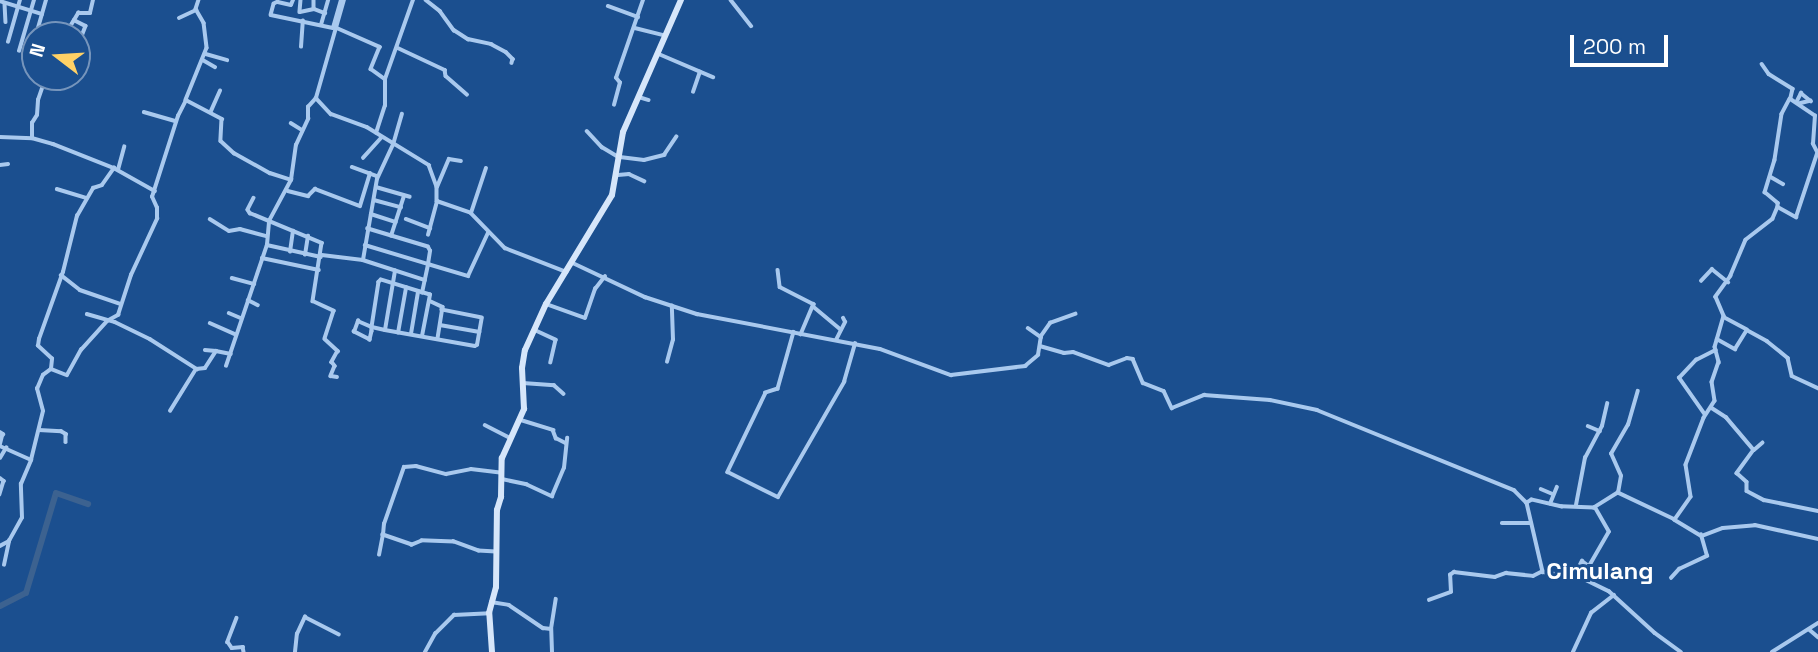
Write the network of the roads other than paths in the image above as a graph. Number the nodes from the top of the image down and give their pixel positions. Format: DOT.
graph roads {
  1 [pos="20,0"];
  2 [pos="34,0"];
  3 [pos="46,0"];
  4 [pos="93,0"];
  5 [pos="200,0"];
  6 [pos="293,0"];
  7 [pos="301,0"];
  8 [pos="314,0"];
  9 [pos="328,0"];
  10 [pos="343,0"];
  11 [pos="413,0"];
  12 [pos="425,0"];
  13 [pos="643,0"];
  14 [pos="681,0"];
  15 [pos="731,0"];
  16 [pos="278,1"];
  17 [pos="3,2"];
  18 [pos="433,2"];
  19 [pos="608,6"];
  20 [pos="18,7"];
  21 [pos="196,9"];
  22 [pos="314,9"];
  23 [pos="31,11"];
  24 [pos="325,13"];
  25 [pos="42,15"];
  26 [pos="638,17"];
  27 [pos="179,18"];
  28 [pos="74,20"];
  29 [pos="40,21"];
  30 [pos="303,21"];
  31 [pos="6,22"];
  32 [pos="321,25"];
  33 [pos="750,25"];
  34 [pos="337,28"];
  35 [pos="635,28"];
  36 [pos="666,36"];
  37 [pos="8,42"];
  38 [pos="301,47"];
  39 [pos="397,47"];
  40 [pos="19,51"];
  41 [pos="205,54"];
  42 [pos="659,54"];
  43 [pos="203,60"];
  44 [pos="227,60"];
  45 [pos="512,64"];
  46 [pos="1762,64"];
  47 [pos="215,67"];
  48 [pos="700,72"];
  49 [pos="713,78"];
  50 [pos="385,79"];
  51 [pos="41,91"];
  52 [pos="220,91"];
  53 [pos="693,92"];
  54 [pos="467,94"];
  55 [pos="637,96"];
  56 [pos="316,98"];
  57 [pos="1791,98"];
  58 [pos="186,100"];
  59 [pos="649,100"];
  60 [pos="614,105"];
  61 [pos="211,111"];
  62 [pos="144,112"];
  63 [pos="1816,113"];
  64 [pos="402,114"];
  65 [pos="176,121"];
  66 [pos="291,123"];
  67 [pos="302,130"];
  68 [pos="587,131"];
  69 [pos="376,133"];
  70 [pos="0,137"];
  71 [pos="676,137"];
  72 [pos="32,138"];
  73 [pos="381,138"];
  74 [pos="393,145"];
  75 [pos="124,148"];
  76 [pos="1818,154"];
  77 [pos="618,157"];
  78 [pos="363,158"];
  79 [pos="461,161"];
  80 [pos="8,164"];
  81 [pos="0,165"];
  82 [pos="352,167"];
  83 [pos="486,168"];
  84 [pos="116,169"];
  85 [pos="370,174"];
  86 [pos="618,175"];
  87 [pos="377,176"];
  88 [pos="1771,177"];
  89 [pos="291,180"];
  90 [pos="644,181"];
  91 [pos="1783,184"];
  92 [pos="376,187"];
  93 [pos="437,187"];
  94 [pos="57,189"];
  95 [pos="155,191"];
  96 [pos="288,191"];
  97 [pos="404,196"];
  98 [pos="410,197"];
  99 [pos="87,198"];
  100 [pos="254,198"];
  101 [pos="374,200"];
  102 [pos="437,201"];
  103 [pos="401,207"];
  104 [pos="1778,207"];
  105 [pos="471,213"];
  106 [pos="371,215"];
  107 [pos="210,219"];
  108 [pos="405,219"];
  109 [pos="269,221"];
  110 [pos="396,222"];
  111 [pos="430,228"];
  112 [pos="368,229"];
  113 [pos="293,231"];
  114 [pos="488,233"];
  115 [pos="428,235"];
  116 [pos="267,236"];
  117 [pos="308,236"];
  118 [pos="391,236"];
  119 [pos="365,245"];
  120 [pos="267,246"];
  121 [pos="290,252"];
  122 [pos="305,255"];
  123 [pos="321,256"];
  124 [pos="262,258"];
  125 [pos="363,260"];
  126 [pos="573,263"];
  127 [pos="428,264"];
  128 [pos="319,270"];
  129 [pos="778,270"];
  130 [pos="395,271"];
  131 [pos="567,272"];
  132 [pos="61,275"];
  133 [pos="605,276"];
  134 [pos="232,278"];
  135 [pos="425,280"];
  136 [pos="1702,281"];
  137 [pos="1728,282"];
  138 [pos="254,284"];
  139 [pos="392,284"];
  140 [pos="406,288"];
  141 [pos="420,293"];
  142 [pos="248,300"];
  143 [pos="429,301"];
  144 [pos="121,304"];
  145 [pos="546,304"];
  146 [pos="258,305"];
  147 [pos="672,306"];
  148 [pos="814,307"];
  149 [pos="442,310"];
  150 [pos="229,313"];
  151 [pos="87,314"];
  152 [pos="1075,314"];
  153 [pos="241,318"];
  154 [pos="843,318"];
  155 [pos="1724,318"];
  156 [pos="107,321"];
  157 [pos="210,323"];
  158 [pos="440,325"];
  159 [pos="372,327"];
  160 [pos="1028,328"];
  161 [pos="385,330"];
  162 [pos="841,330"];
  163 [pos="1747,330"];
  164 [pos="480,332"];
  165 [pos="532,332"];
  166 [pos="794,332"];
  167 [pos="398,333"];
  168 [pos="235,334"];
  169 [pos="411,334"];
  170 [pos="801,334"];
  171 [pos="422,336"];
  172 [pos="1041,337"];
  173 [pos="438,338"];
  174 [pos="1717,339"];
  175 [pos="836,340"];
  176 [pos="855,344"];
  177 [pos="1040,346"];
  178 [pos="205,350"];
  179 [pos="1716,350"];
  180 [pos="216,351"];
  181 [pos="231,354"];
  182 [pos="551,362"];
  183 [pos="667,362"];
  184 [pos="226,366"];
  185 [pos="51,369"];
  186 [pos="197,369"];
  187 [pos="337,377"];
  188 [pos="523,383"];
  189 [pos="1818,388"];
  190 [pos="1638,391"];
  191 [pos="564,394"];
  192 [pos="1608,404"];
  193 [pos="1712,408"];
  194 [pos="170,411"];
  195 [pos="1705,416"];
  196 [pos="521,420"];
  197 [pos="485,425"];
  198 [pos="1588,426"];
  199 [pos="39,430"];
  200 [pos="1600,431"];
  201 [pos="0,432"];
  202 [pos="567,438"];
  203 [pos="513,439"];
  204 [pos="66,442"];
  205 [pos="1762,443"];
  206 [pos="567,444"];
  207 [pos="0,446"];
  208 [pos="6,449"];
  209 [pos="1754,450"];
  210 [pos="0,458"];
  211 [pos="31,460"];
  212 [pos="502,476"];
  213 [pos="0,478"];
  214 [pos="1557,486"];
  215 [pos="1541,489"];
  216 [pos="1618,493"];
  217 [pos="0,494"];
  218 [pos="1553,494"];
  219 [pos="1527,502"];
  220 [pos="1550,504"];
  221 [pos="1576,505"];
  222 [pos="1595,508"];
  223 [pos="1818,511"];
  224 [pos="1675,520"];
  225 [pos="1502,523"];
  226 [pos="1530,523"];
  227 [pos="1700,535"];
  228 [pos="383,536"];
  229 [pos="1818,539"];
  230 [pos="9,541"];
  231 [pos="0,546"];
  232 [pos="496,552"];
  233 [pos="379,555"];
  234 [pos="4,565"];
  235 [pos="1543,571"];
  236 [pos="1574,577"];
  237 [pos="1671,578"];
  238 [pos="1614,595"];
  239 [pos="556,599"];
  240 [pos="1429,600"];
  241 [pos="491,602"];
  242 [pos="489,613"];
  243 [pos="237,618"];
  244 [pos="1818,624"];
  245 [pos="551,629"];
  246 [pos="1810,630"];
  247 [pos="339,634"];
  248 [pos="1818,637"];
  249 [pos="244,652"];
  250 [pos="295,652"];
  251 [pos="425,652"];
  252 [pos="492,652"];
  253 [pos="552,652"];
  254 [pos="1573,652"];
  255 [pos="1681,652"];
  256 [pos="1772,652"];
  1 -- 20 [label="street"];
  2 -- 23 [label="street"];
  3 -- 25 [label="street"];
  4 -- 28 [label="street"];
  5 -- 21 [label="street"];
  6 -- 16 [label="street"];
  7 -- 22 [label="street"];
  8 -- 22 [label="street"];
  9 -- 24 [label="street"];
  10 -- 32 [label="street"];
  10 -- 34 [label="street"];
  11 -- 39 [label="street"];
  12 -- 18 [label="street"];
  13 -- 26 [label="street"];
  14 -- 36 [label="street"];
  15 -- 33 [label="street"];
  16 -- 30 [label="street"];
  17 -- 20 [label="street"];
  17 -- 31 [label="street"];
  18 -- 45 [label="street"];
  19 -- 26 [label="street"];
  20 -- 23 [label="street"];
  20 -- 37 [label="street"];
  21 -- 27 [label="street"];
  21 -- 41 [label="street"];
  22 -- 24 [label="street"];
  23 -- 25 [label="street"];
  23 -- 40 [label="street"];
  24 -- 32 [label="street"];
  25 -- 29 [label="street"];
  26 -- 35 [label="street"];
  30 -- 32 [label="street"];
  30 -- 38 [label="street"];
  34 -- 50 [label="street"];
  34 -- 56 [label="street"];
  35 -- 36 [label="street"];
  35 -- 60 [label="street"];
  36 -- 42 [label="street"];
  39 -- 50 [label="street"];
  39 -- 54 [label="street"];
  41 -- 43 [label="street"];
  41 -- 44 [label="street"];
  42 -- 48 [label="street"];
  42 -- 55 [label="street"];
  43 -- 47 [label="street"];
  43 -- 58 [label="street"];
  46 -- 57 [label="street"];
  48 -- 49 [label="street"];
  48 -- 53 [label="street"];
  50 -- 69 [label="street"];
  51 -- 72 [label="street"];
  52 -- 61 [label="street"];
  55 -- 59 [label="street"];
  55 -- 77 [label="street"];
  56 -- 67 [label="street"];
  56 -- 69 [label="street"];
  57 -- 63 [label="street"];
  57 -- 88 [label="street"];
  58 -- 61 [label="street"];
  58 -- 65 [label="street"];
  61 -- 89 [label="street"];
  62 -- 65 [label="street"];
  63 -- 76 [label="street"];
  64 -- 74 [label="street"];
  65 -- 95 [label="street"];
  66 -- 67 [label="street"];
  67 -- 89 [label="street"];
  68 -- 77 [label="street"];
  69 -- 73 [label="street"];
  70 -- 72 [label="street"];
  71 -- 77 [label="street"];
  72 -- 84 [label="street"];
  73 -- 74 [label="street"];
  73 -- 78 [label="street"];
  74 -- 87 [label="street"];
  74 -- 93 [label="street"];
  75 -- 84 [label="street"];
  76 -- 104 [label="street"];
  77 -- 86 [label="street"];
  79 -- 93 [label="street"];
  80 -- 81 [label="street"];
  82 -- 85 [label="street"];
  83 -- 105 [label="street"];
  84 -- 95 [label="street"];
  84 -- 99 [label="street"];
  85 -- 87 [label="street"];
  85 -- 96 [label="street"];
  86 -- 90 [label="street"];
  86 -- 126 [label="street"];
  87 -- 92 [label="street"];
  88 -- 91 [label="street"];
  88 -- 104 [label="street"];
  89 -- 96 [label="street"];
  92 -- 97 [label="street"];
  92 -- 101 [label="street"];
  93 -- 102 [label="street"];
  94 -- 99 [label="street"];
  95 -- 144 [label="street"];
  96 -- 109 [label="street"];
  97 -- 98 [label="street"];
  97 -- 103 [label="street"];
  99 -- 132 [label="street"];
  100 -- 109 [label="street"];
  101 -- 103 [label="street"];
  101 -- 106 [label="street"];
  102 -- 105 [label="street"];
  102 -- 111 [label="street"];
  103 -- 110 [label="street"];
  104 -- 137 [label="street"];
  105 -- 114 [label="street"];
  106 -- 110 [label="street"];
  106 -- 112 [label="street"];
  107 -- 116 [label="street"];
  108 -- 111 [label="street"];
  109 -- 113 [label="street"];
  109 -- 116 [label="street"];
  110 -- 118 [label="street"];
  111 -- 115 [label="street"];
  112 -- 118 [label="street"];
  112 -- 119 [label="street"];
  113 -- 117 [label="street"];
  113 -- 121 [label="street"];
  114 -- 127 [label="street"];
  114 -- 131 [label="street"];
  116 -- 120 [label="street"];
  117 -- 122 [label="street"];
  117 -- 123 [label="street"];
  118 -- 127 [label="street"];
  119 -- 125 [label="street"];
  119 -- 127 [label="street"];
  120 -- 121 [label="street"];
  120 -- 124 [label="street"];
  121 -- 122 [label="street"];
  122 -- 123 [label="street"];
  123 -- 125 [label="street"];
  123 -- 128 [label="street"];
  124 -- 128 [label="street"];
  124 -- 138 [label="street"];
  125 -- 130 [label="street"];
  126 -- 131 [label="street"];
  126 -- 133 [label="street"];
  127 -- 135 [label="street"];
  128 -- 187 [label="street"];
  129 -- 148 [label="street"];
  130 -- 135 [label="street"];
  130 -- 139 [label="street"];
  131 -- 145 [label="street"];
  132 -- 144 [label="street"];
  132 -- 185 [label="street"];
  133 -- 145 [label="street"];
  133 -- 147 [label="street"];
  134 -- 138 [label="street"];
  135 -- 141 [label="street"];
  136 -- 137 [label="street"];
  137 -- 155 [label="street"];
  138 -- 142 [label="street"];
  139 -- 140 [label="street"];
  139 -- 159 [label="street"];
  139 -- 161 [label="street"];
  140 -- 141 [label="street"];
  140 -- 167 [label="street"];
  141 -- 143 [label="street"];
  141 -- 169 [label="street"];
  142 -- 146 [label="street"];
  142 -- 153 [label="street"];
  143 -- 149 [label="street"];
  143 -- 171 [label="street"];
  144 -- 156 [label="street"];
  145 -- 165 [label="street"];
  147 -- 166 [label="street"];
  147 -- 183 [label="street"];
  148 -- 162 [label="street"];
  148 -- 170 [label="street"];
  149 -- 158 [label="street"];
  149 -- 164 [label="street"];
  150 -- 153 [label="street"];
  151 -- 156 [label="street"];
  152 -- 172 [label="street"];
  153 -- 168 [label="street"];
  154 -- 162 [label="street"];
  155 -- 163 [label="street"];
  155 -- 174 [label="street"];
  156 -- 185 [label="street"];
  156 -- 186 [label="street"];
  157 -- 168 [label="street"];
  158 -- 164 [label="street"];
  158 -- 173 [label="street"];
  159 -- 159 [label="street"];
  159 -- 161 [label="street"];
  160 -- 172 [label="street"];
  161 -- 167 [label="street"];
  162 -- 175 [label="street"];
  163 -- 174 [label="street"];
  163 -- 189 [label="street"];
  164 -- 173 [label="street"];
  165 -- 182 [label="street"];
  165 -- 188 [label="street"];
  166 -- 170 [label="street"];
  166 -- 176 [label="street"];
  167 -- 169 [label="street"];
  168 -- 181 [label="street"];
  169 -- 171 [label="street"];
  170 -- 175 [label="street"];
  171 -- 173 [label="street"];
  172 -- 177 [label="street"];
  174 -- 179 [label="street"];
  175 -- 176 [label="street"];
  176 -- 177 [label="street"];
  177 -- 219 [label="street"];
  178 -- 180 [label="street"];
  179 -- 193 [label="street"];
  179 -- 195 [label="street"];
  180 -- 181 [label="street"];
  180 -- 186 [label="street"];
  181 -- 184 [label="street"];
  185 -- 199 [label="street"];
  186 -- 194 [label="street"];
  188 -- 191 [label="street"];
  188 -- 196 [label="street"];
  190 -- 216 [label="street"];
  192 -- 200 [label="street"];
  193 -- 195 [label="street"];
  193 -- 209 [label="street"];
  195 -- 224 [label="street"];
  196 -- 203 [label="street"];
  196 -- 206 [label="street"];
  197 -- 203 [label="street"];
  198 -- 200 [label="street"];
  199 -- 204 [label="street"];
  199 -- 211 [label="street"];
  200 -- 221 [label="street"];
  201 -- 207 [label="street"];
  202 -- 206 [label="street"];
  203 -- 212 [label="street"];
  205 -- 209 [label="street"];
  206 -- 212 [label="street"];
  207 -- 208 [label="street"];
  208 -- 210 [label="street"];
  208 -- 211 [label="street"];
  209 -- 223 [label="street"];
  211 -- 230 [label="street"];
  212 -- 228 [label="street"];
  212 -- 232 [label="street"];
  213 -- 217 [label="street"];
  214 -- 218 [label="street"];
  215 -- 218 [label="street"];
  216 -- 222 [label="street"];
  216 -- 224 [label="street"];
  218 -- 220 [label="street"];
  219 -- 220 [label="street"];
  219 -- 226 [label="street"];
  220 -- 221 [label="street"];
  221 -- 222 [label="street"];
  222 -- 236 [label="street"];
  224 -- 227 [label="street"];
  225 -- 226 [label="street"];
  226 -- 235 [label="street"];
  227 -- 229 [label="street"];
  227 -- 237 [label="street"];
  228 -- 232 [label="street"];
  228 -- 233 [label="street"];
  230 -- 231 [label="street"];
  230 -- 234 [label="street"];
  232 -- 241 [label="street"];
  235 -- 236 [label="street"];
  235 -- 240 [label="street"];
  236 -- 238 [label="street"];
  238 -- 254 [label="street"];
  238 -- 255 [label="street"];
  239 -- 245 [label="street"];
  241 -- 242 [label="street"];
  241 -- 245 [label="street"];
  242 -- 251 [label="street"];
  242 -- 252 [label="street"];
  243 -- 249 [label="street"];
  244 -- 246 [label="street"];
  245 -- 253 [label="street"];
  246 -- 248 [label="street"];
  246 -- 256 [label="street"];
  247 -- 250 [label="street"];
}
